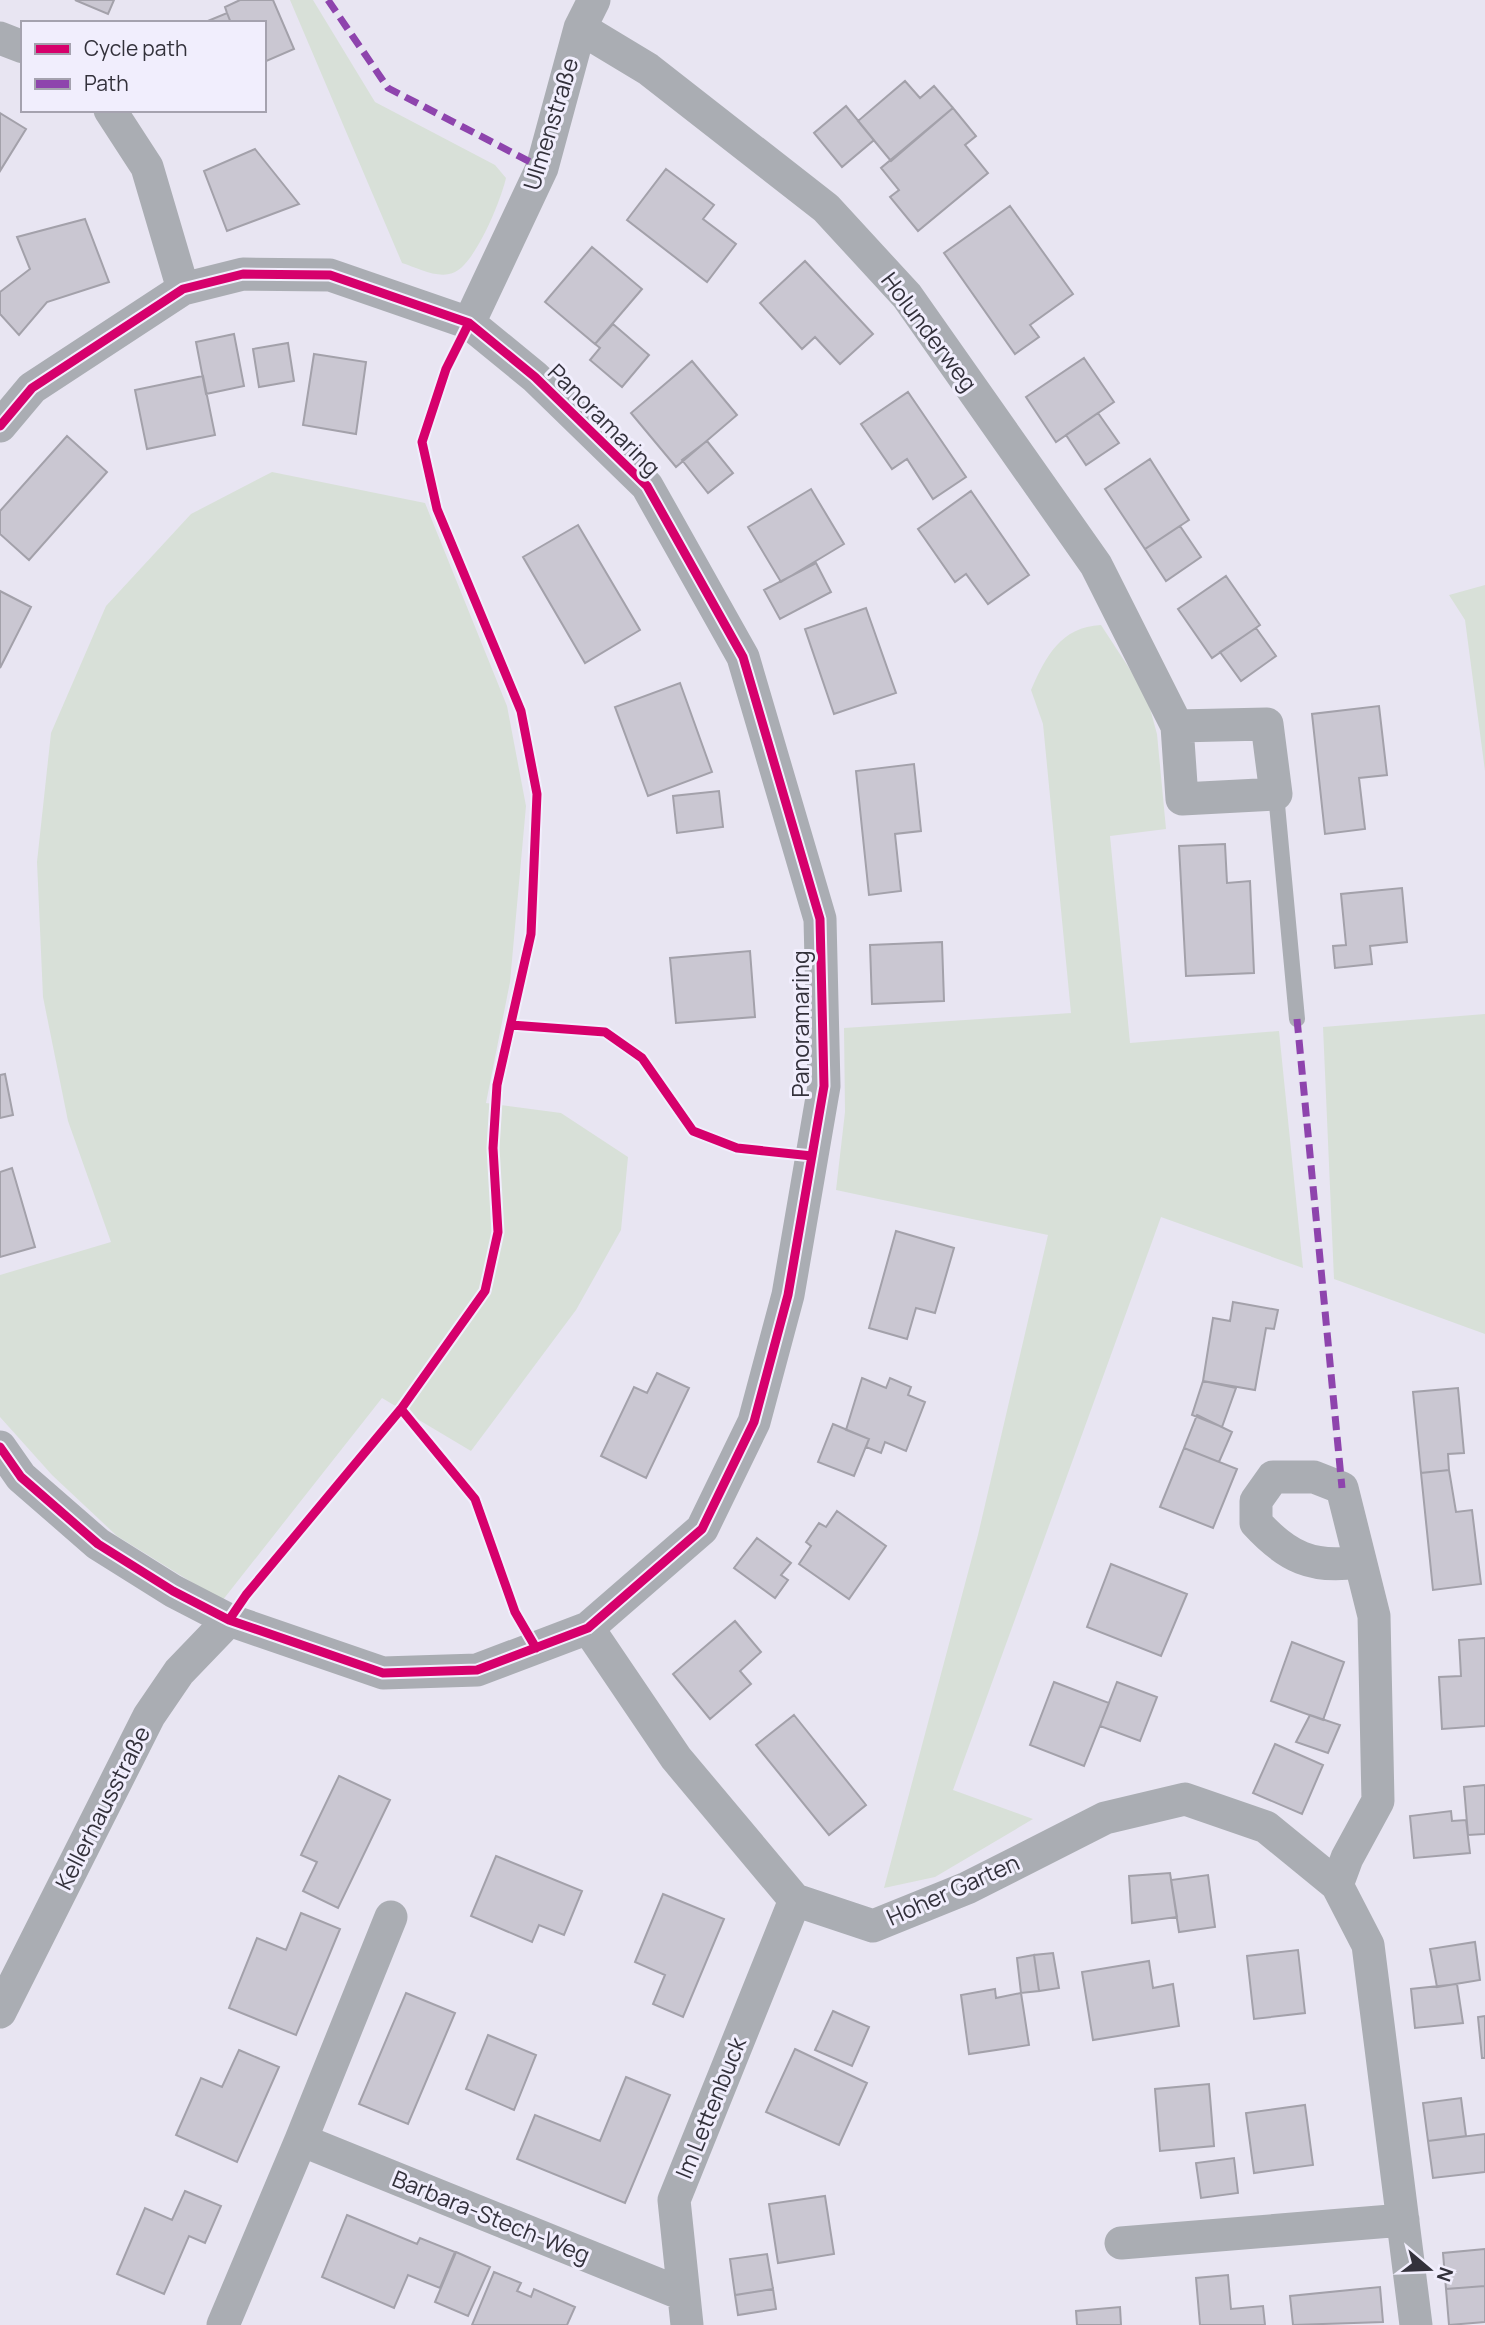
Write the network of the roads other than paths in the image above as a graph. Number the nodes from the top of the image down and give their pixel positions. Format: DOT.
graph roads {
  1 [pos="587,14"];
  2 [pos="0,38"];
  3 [pos="21,46"];
  4 [pos="111,112"];
  5 [pos="183,289"];
  6 [pos="469,323"];
  7 [pos="0,426"];
  8 [pos="1177,726"];
  9 [pos="1276,794"];
  10 [pos="1297,1019"];
  11 [pos="0,1447"];
  12 [pos="1358,1562"];
  13 [pos="229,1620"];
  14 [pos="587,1628"];
  15 [pos="1337,1885"];
  16 [pos="795,1900"];
  17 [pos="391,1917"];
  18 [pos="0,2012"];
  19 [pos="300,2140"];
  20 [pos="1403,2220"];
  21 [pos="1121,2244"];
  22 [pos="685,2310"];
  23 [pos="223,2325"];
  24 [pos="1416,2325"];
  1 -- 6 [label="street, Ulmenstraße"];
  1 -- 8 [label="street, Holunderweg"];
  2 -- 3 [label="street"];
  4 -- 5 [label="street"];
  5 -- 6 [label="street, Panoramaring"];
  5 -- 7 [label="street, Panoramaring"];
  6 -- 14 [label="street, Panoramaring"];
  8 -- 9 [label="street"];
  8 -- 9 [label="street, Holunderweg"];
  9 -- 10 [label="lane"];
  11 -- 13 [label="street, Panoramaring"];
  12 -- 15 [label="street"];
  13 -- 14 [label="street, Panoramaring"];
  13 -- 18 [label="street, Kellerhausstraße"];
  14 -- 16 [label="street"];
  15 -- 16 [label="street, Hoher Garten"];
  15 -- 20 [label="street, Hoher Garten"];
  16 -- 22 [label="street, Im Lettenbuck"];
  17 -- 19 [label="street"];
  19 -- 22 [label="street, Barbara-Stech-Weg"];
  19 -- 23 [label="street"];
  20 -- 21 [label="street"];
  20 -- 24 [label="street, Hoher Garten"];
}
